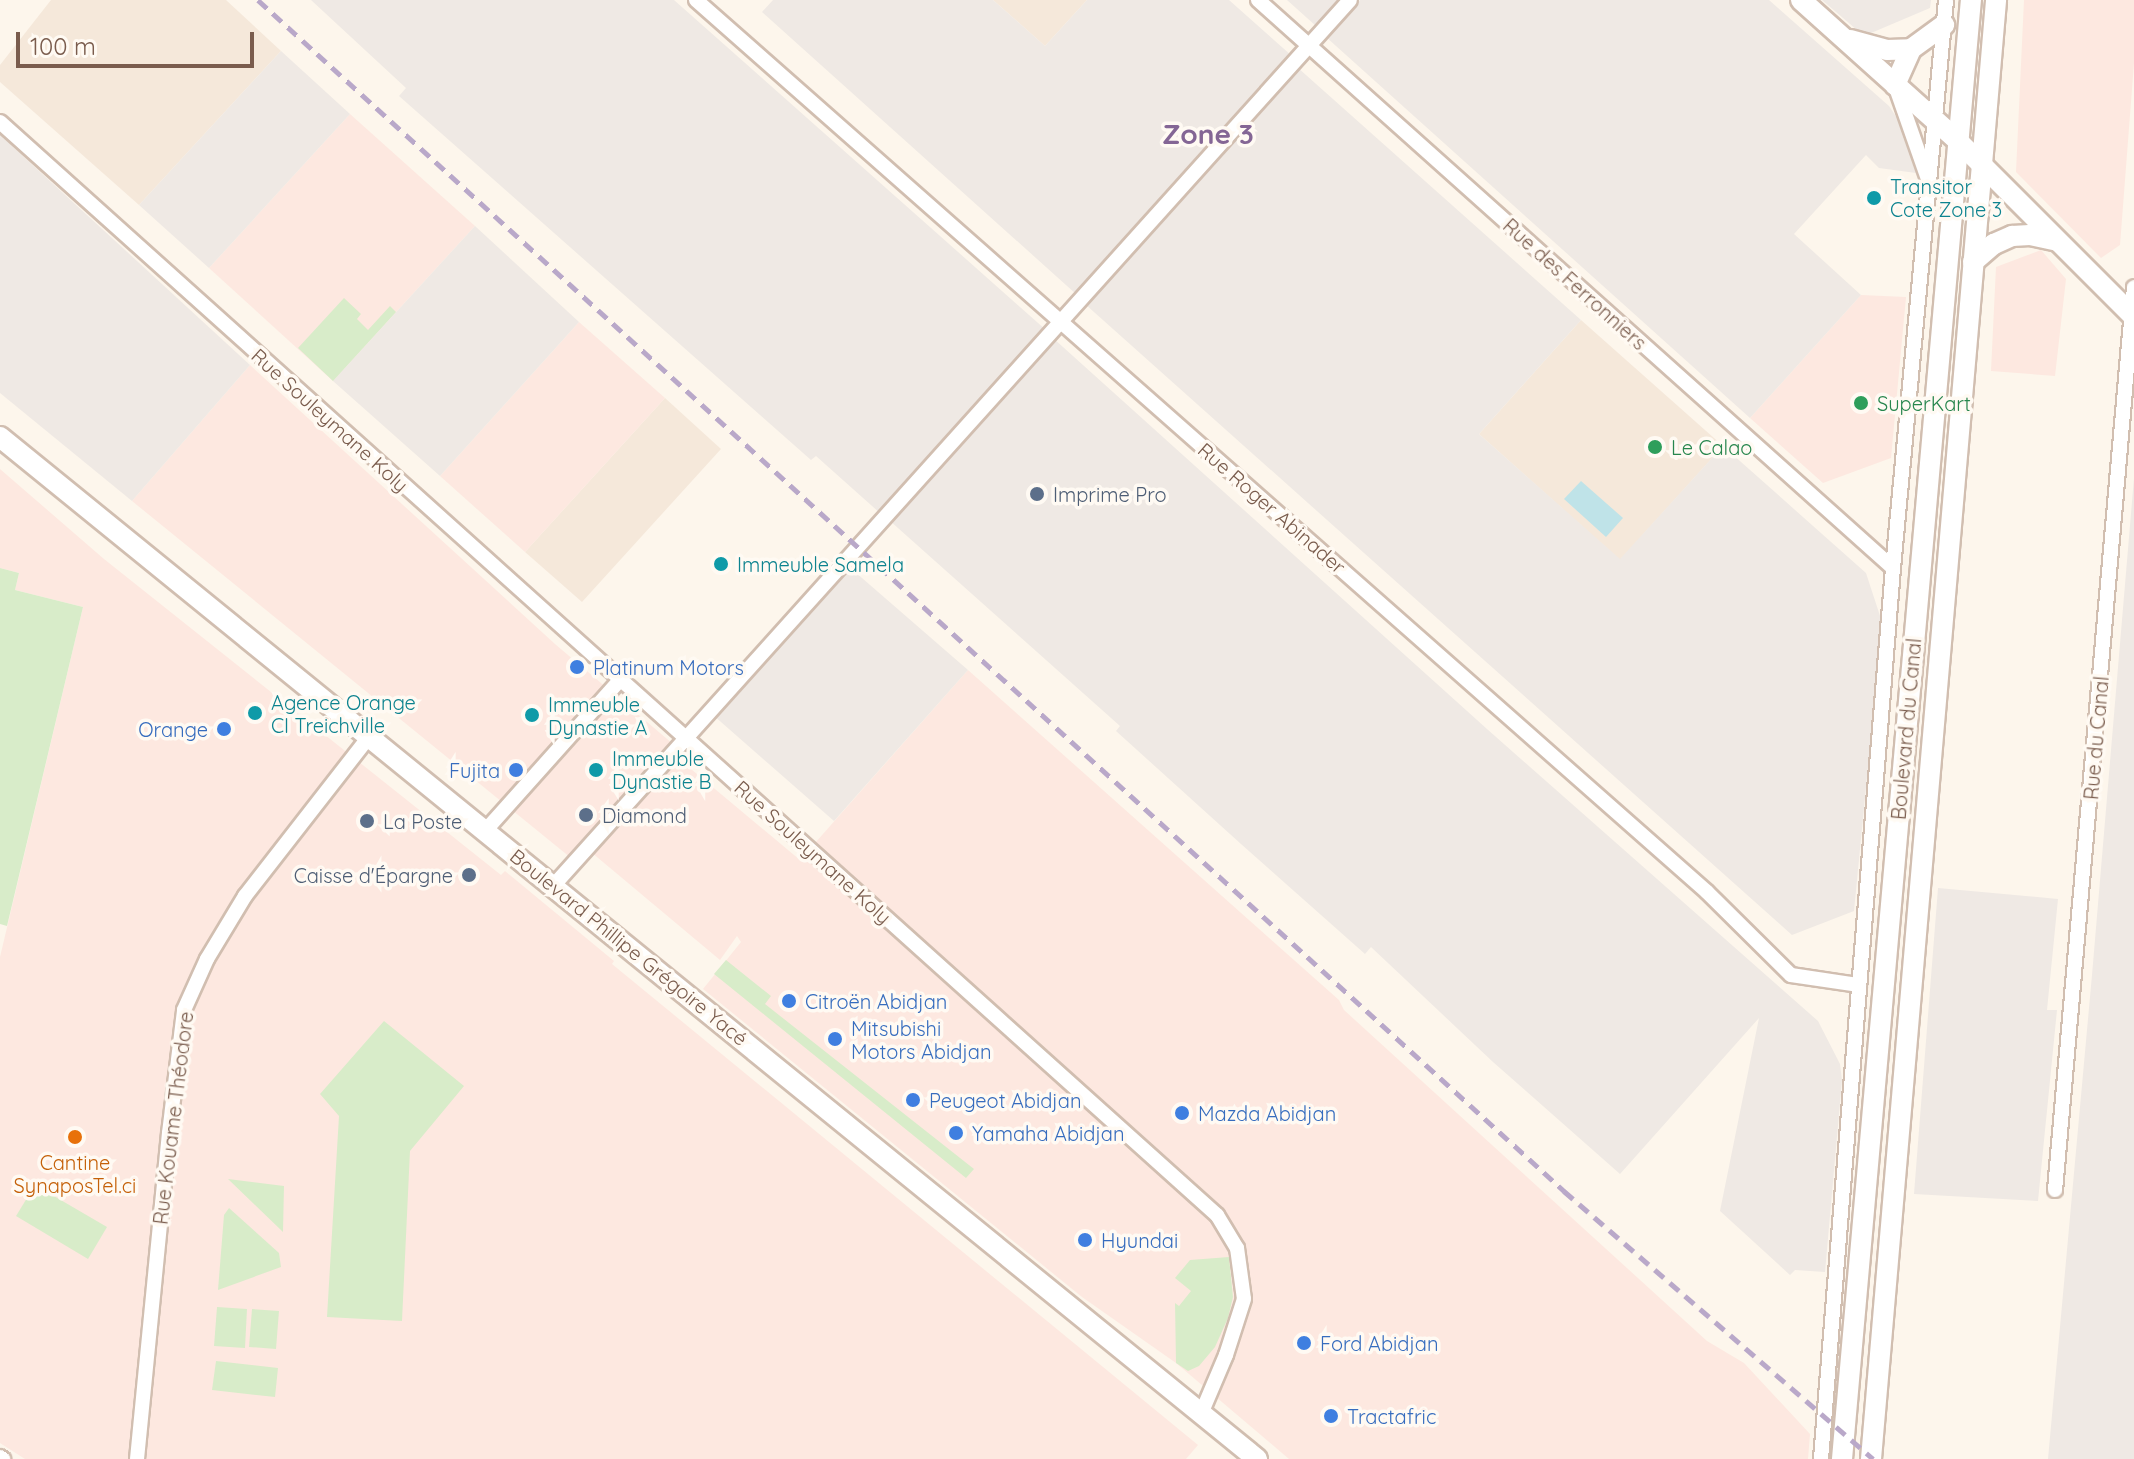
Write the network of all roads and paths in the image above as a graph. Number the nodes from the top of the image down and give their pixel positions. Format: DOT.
graph roads {
  1 [pos="696,0"];
  2 [pos="1258,0"];
  3 [pos="1350,0"];
  4 [pos="1801,0"];
  5 [pos="1946,0"];
  6 [pos="1971,0"];
  7 [pos="1996,0"];
  8 [pos="1944,25"];
  9 [pos="1842,37"];
  10 [pos="1309,46"];
  11 [pos="1911,49"];
  12 [pos="1895,85"];
  13 [pos="1935,121"];
  14 [pos="0,122"];
  15 [pos="1957,140"];
  16 [pos="1982,164"];
  17 [pos="1931,188"];
  18 [pos="2054,240"];
  19 [pos="1973,262"];
  20 [pos="2134,287"];
  21 [pos="2133,316"];
  22 [pos="1060,321"];
  23 [pos="0,437"];
  24 [pos="1893,568"];
  25 [pos="620,680"];
  26 [pos="369,737"];
  27 [pos="685,738"];
  28 [pos="485,831"];
  29 [pos="554,885"];
  30 [pos="1859,985"];
  31 [pos="2055,1190"];
  32 [pos="1201,1414"];
  33 [pos="137,1459"];
  34 [pos="1257,1459"];
  35 [pos="1821,1459"];
  36 [pos="1842,1459"];
  37 [pos="1871,1459"];
  1 -- 22 [label="street, Rue Roger Abinader"];
  2 -- 10 [label="street, Rue des Ferronniers"];
  3 -- 10 [label="street"];
  4 -- 9 [label="main road"];
  5 -- 8 [label="street, Boulevard du Canal"];
  6 -- 15 [label="main road, Boulevard du Canal"];
  7 -- 16 [label="main road, Boulevard du Canal"];
  8 -- 11 [label="main road"];
  8 -- 13 [label="street, Boulevard du Canal"];
  9 -- 11 [label="main road"];
  9 -- 12 [label="main road"];
  10 -- 22 [label="street"];
  10 -- 24 [label="street, Rue des Ferronniers"];
  11 -- 12 [label="main road"];
  12 -- 13 [label="main road"];
  12 -- 17 [label="street"];
  13 -- 15 [label="main road"];
  13 -- 17 [label="street, Boulevard du Canal"];
  14 -- 25 [label="street, Rue Souleymane Koly"];
  15 -- 16 [label="main road"];
  15 -- 36 [label="main road, Boulevard du Canal"];
  16 -- 18 [label="main road"];
  16 -- 19 [label="main road, Boulevard du Canal"];
  17 -- 24 [label="street, Boulevard du Canal"];
  18 -- 19 [label="main road"];
  18 -- 21 [label="main road"];
  19 -- 37 [label="main road, Boulevard du Canal"];
  20 -- 21 [label="street, Rue du Canal"];
  21 -- 31 [label="street, Rue du Canal"];
  22 -- 27 [label="street"];
  22 -- 30 [label="street, Rue Roger Abinader"];
  23 -- 26 [label="main road, Boulevard Phillipe Grégoire Yacé"];
  24 -- 30 [label="street, Boulevard du Canal"];
  25 -- 27 [label="street, Rue Souleymane Koly"];
  25 -- 28 [label="street"];
  26 -- 28 [label="main road, Boulevard Phillipe Grégoire Yacé"];
  26 -- 33 [label="street, Rue Kouame Théodore"];
  27 -- 29 [label="street"];
  27 -- 32 [label="street, Rue Souleymane Koly"];
  28 -- 29 [label="main road, Boulevard Phillipe Grégoire Yacé"];
  29 -- 32 [label="main road, Boulevard Phillipe Grégoire Yacé"];
  30 -- 35 [label="street, Boulevard du Canal"];
  32 -- 34 [label="main road, Boulevard Phillipe Grégoire Yacé"];
}
